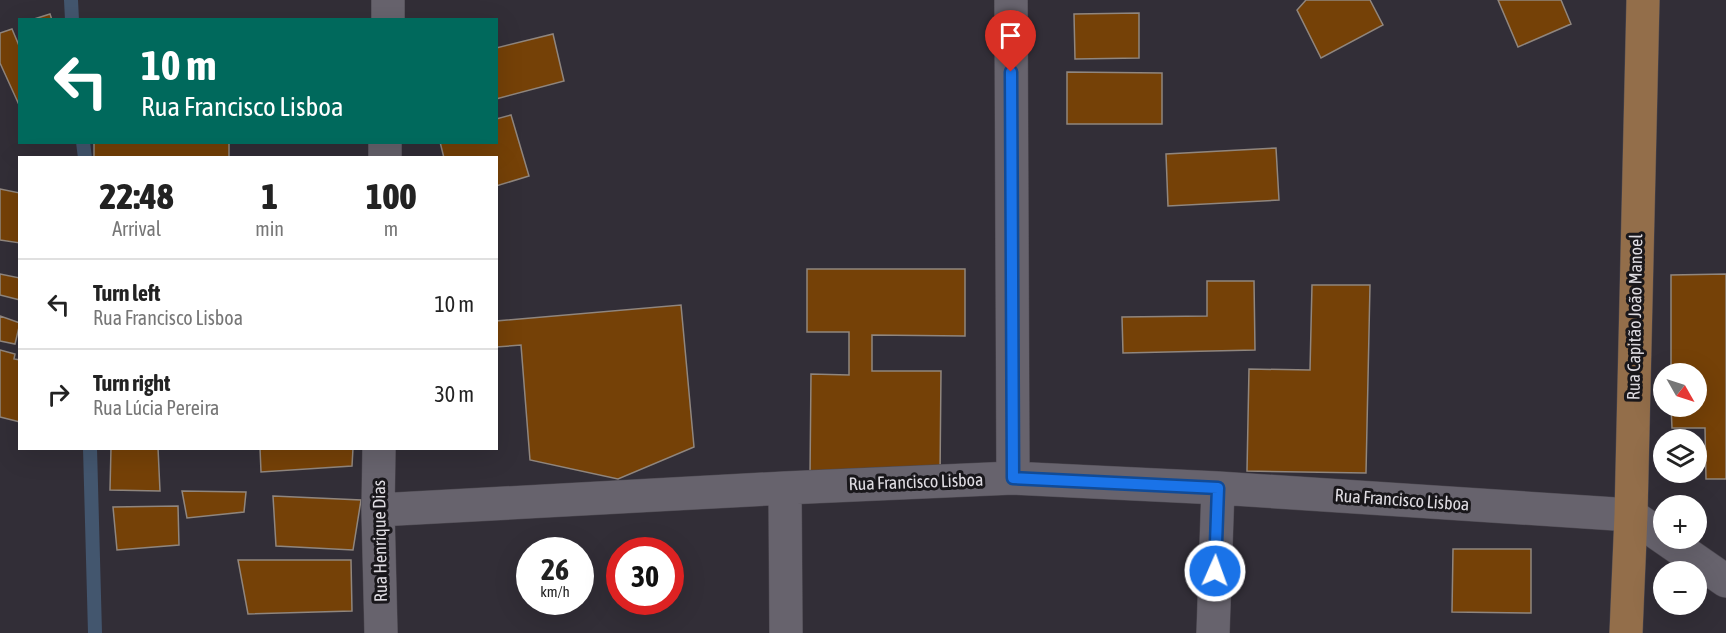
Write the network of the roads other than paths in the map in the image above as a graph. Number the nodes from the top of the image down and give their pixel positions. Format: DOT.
graph roads {
  1 [pos="388,0"];
  2 [pos="1011,0"];
  3 [pos="1643,0"];
  4 [pos="388,18"];
  5 [pos="379,450"];
  6 [pos="1013,478"];
  7 [pos="785,488"];
  8 [pos="1218,488"];
  9 [pos="378,510"];
  10 [pos="1631,515"];
  11 [pos="1653,530"];
  12 [pos="1680,549"];
  13 [pos="1726,581"];
  14 [pos="381,633"];
  15 [pos="786,633"];
  16 [pos="1213,633"];
  17 [pos="1626,633"];
  1 -- 4 [label="street"];
  2 -- 6 [label="street"];
  3 -- 10 [label="main road, Rua Capitão João Manoel"];
  5 -- 9 [label="street, Rua Henrique Dias"];
  6 -- 7 [label="street, Rua Francisco Lisboa"];
  6 -- 8 [label="street, Rua Francisco Lisboa"];
  7 -- 9 [label="street, Rua Francisco Lisboa"];
  7 -- 15 [label="street"];
  8 -- 10 [label="street, Rua Francisco Lisboa"];
  8 -- 16 [label="street"];
  9 -- 14 [label="street, Rua Henrique Dias"];
  10 -- 11 [label="street"];
  10 -- 17 [label="main road, Rua Capitão João Manoel"];
  12 -- 13 [label="street"];
}
